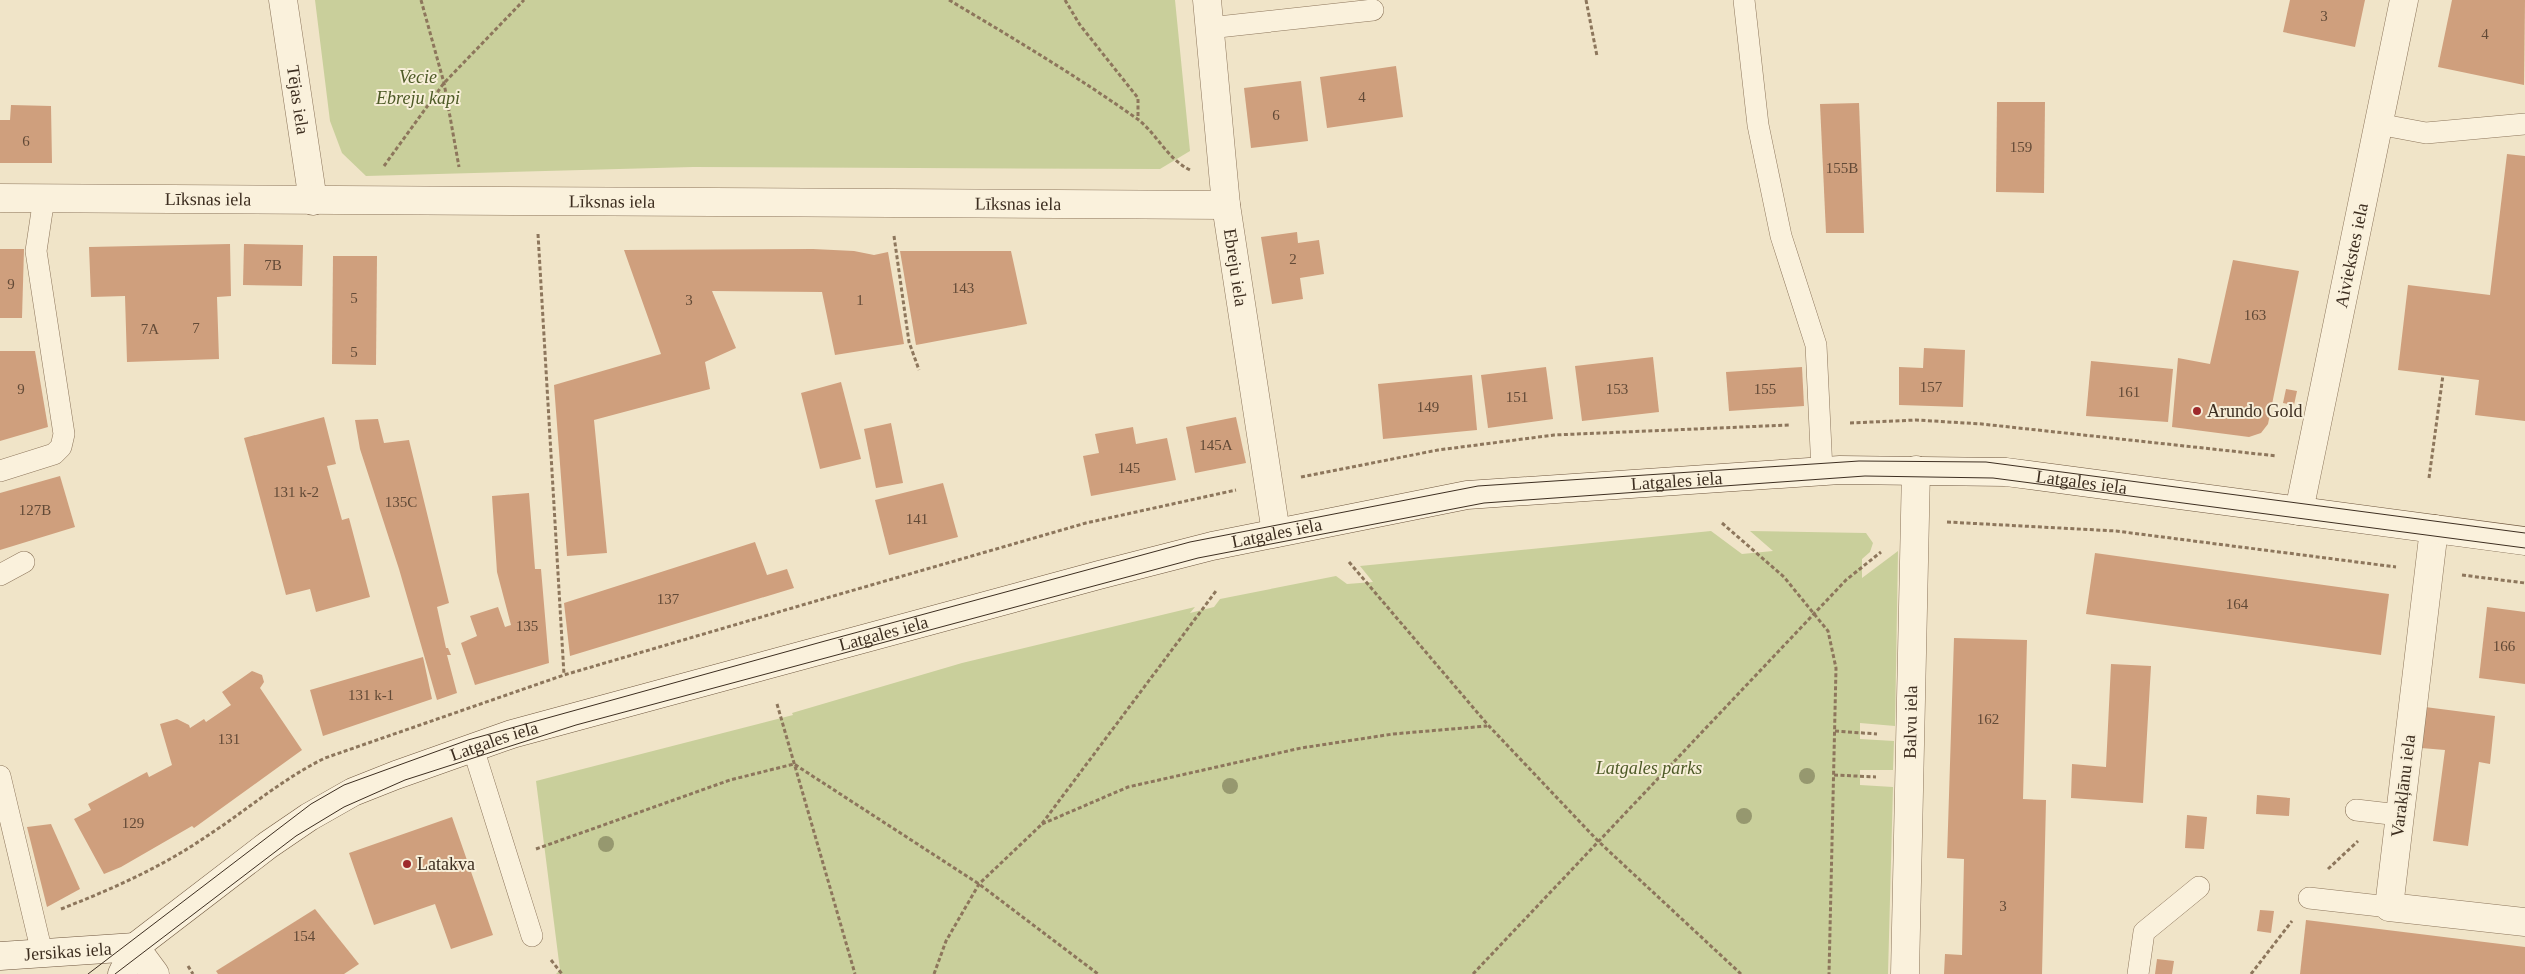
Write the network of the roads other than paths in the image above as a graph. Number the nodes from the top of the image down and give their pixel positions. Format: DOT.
graph roads {
  1 [pos="283,0"];
  2 [pos="1207,0"];
  3 [pos="1744,0"];
  4 [pos="2404,0"];
  5 [pos="1373,10"];
  6 [pos="1209,28"];
  7 [pos="2378,124"];
  8 [pos="2525,124"];
  9 [pos="1226,196"];
  10 [pos="0,198"];
  11 [pos="44,198"];
  12 [pos="313,201"];
  13 [pos="1916,470"];
  14 [pos="0,471"];
  15 [pos="1822,471"];
  16 [pos="2300,511"];
  17 [pos="2434,529"];
  18 [pos="1276,534"];
  19 [pos="2525,541"];
  20 [pos="24,562"];
  21 [pos="0,576"];
  22 [pos="473,748"];
  23 [pos="0,776"];
  24 [pos="2356,810"];
  25 [pos="2399,815"];
  26 [pos="2199,887"];
  27 [pos="2309,898"];
  28 [pos="2388,907"];
  29 [pos="2525,922"];
  30 [pos="532,936"];
  31 [pos="135,947"];
  32 [pos="42,952"];
  33 [pos="0,956"];
  34 [pos="122,974"];
  35 [pos="155,974"];
  36 [pos="1905,974"];
  37 [pos="2138,974"];
  1 -- 12 [label="street, Tējas iela"];
  2 -- 6 [label="street, Ebreju iela"];
  3 -- 15 [label="lane"];
  4 -- 7 [label="street, Aiviekstes iela"];
  5 -- 6 [label="lane"];
  6 -- 9 [label="street, Ebreju iela"];
  7 -- 8 [label="lane"];
  7 -- 16 [label="street, Aiviekstes iela"];
  9 -- 12 [label="street, Līksnas iela"];
  9 -- 18 [label="street, Ebreju iela"];
  10 -- 11 [label="street, Līksnas iela"];
  11 -- 12 [label="street, Līksnas iela"];
  11 -- 14 [label="lane"];
  13 -- 15 [label="street, Latgales iela"];
  13 -- 16 [label="street, Latgales iela"];
  13 -- 36 [label="street, Balvu iela"];
  15 -- 18 [label="street, Latgales iela"];
  16 -- 17 [label="street, Latgales iela"];
  17 -- 19 [label="street, Latgales iela"];
  17 -- 25 [label="street, Varakļānu iela"];
  18 -- 22 [label="street, Latgales iela"];
  20 -- 21 [label="lane"];
  22 -- 30 [label="lane"];
  22 -- 31 [label="street, Latgales iela"];
  23 -- 32 [label="lane"];
  24 -- 25 [label="lane"];
  25 -- 28 [label="street, Varakļānu iela"];
  26 -- 37 [label="lane"];
  27 -- 28 [label="lane"];
  28 -- 29 [label="street"];
  31 -- 32 [label="street, Jersikas iela"];
  31 -- 34 [label="street, Latgales iela"];
  31 -- 35 [label="street"];
  32 -- 33 [label="street, Jersikas iela"];
}
